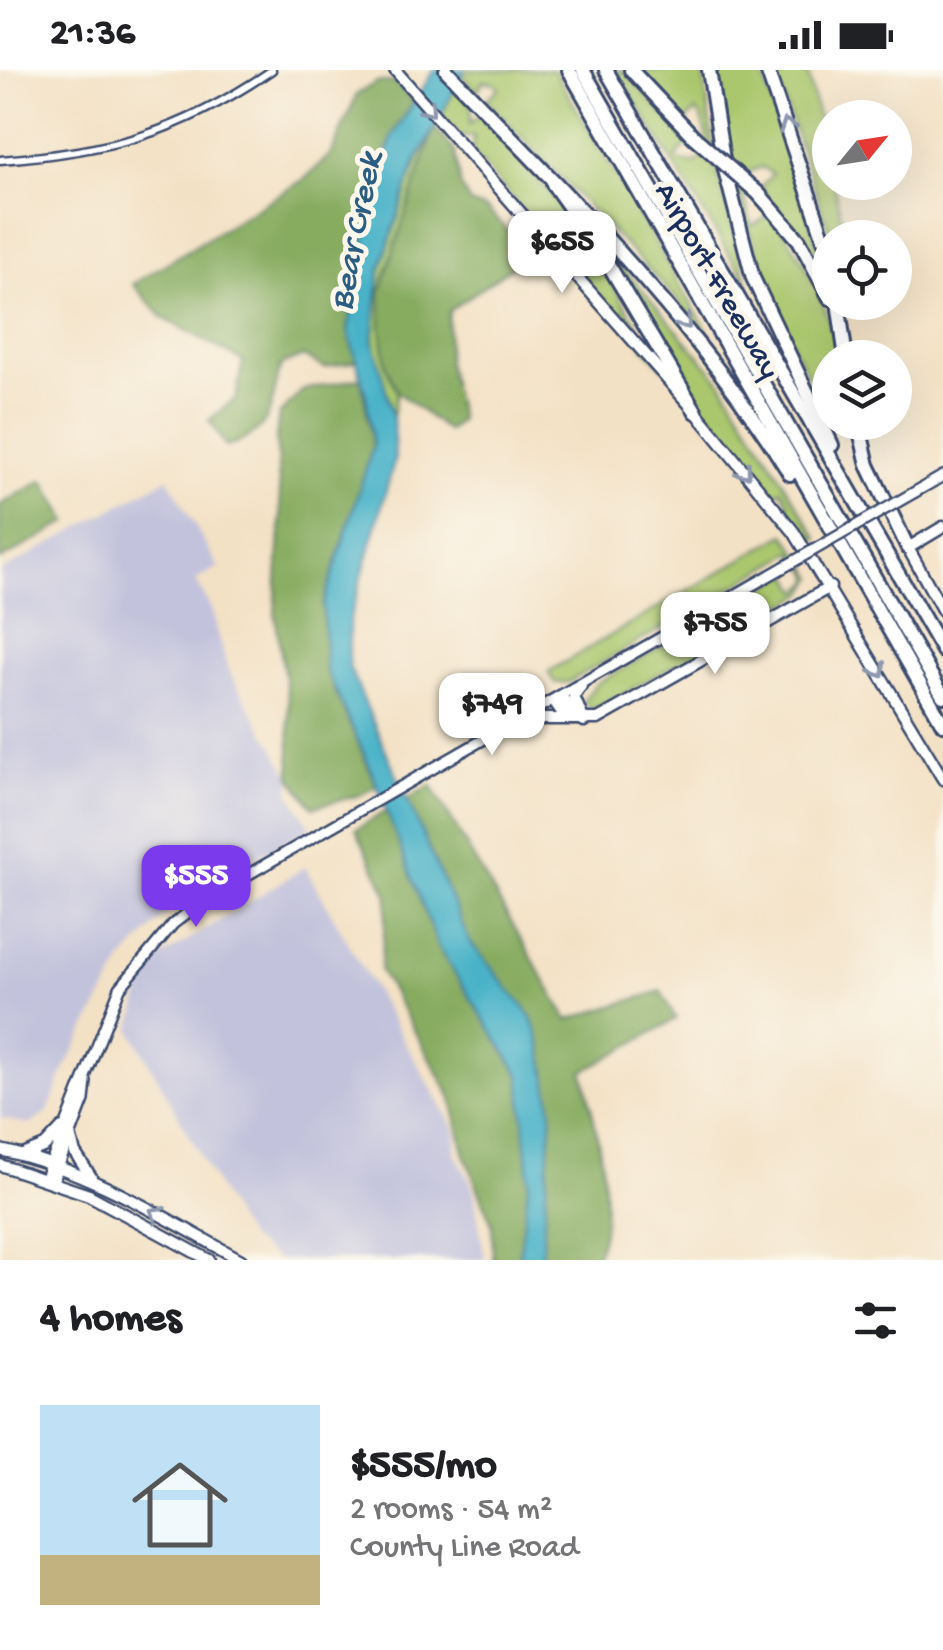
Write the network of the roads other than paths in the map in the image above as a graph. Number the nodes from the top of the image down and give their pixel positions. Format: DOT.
graph roads {
  1 [pos="272,70"];
  2 [pos="395,70"];
  3 [pos="446,70"];
  4 [pos="570,70"];
  5 [pos="583,70"];
  6 [pos="592,70"];
  7 [pos="606,70"];
  8 [pos="631,70"];
  9 [pos="710,70"];
  10 [pos="767,70"];
  11 [pos="0,160"];
  12 [pos="549,178"];
  13 [pos="818,220"];
  14 [pos="812,262"];
  15 [pos="696,412"];
  16 [pos="862,440"];
  17 [pos="943,476"];
  18 [pos="862,512"];
  19 [pos="943,527"];
  20 [pos="908,548"];
  21 [pos="842,550"];
  22 [pos="830,587"];
  23 [pos="943,611"];
  24 [pos="943,651"];
  25 [pos="943,683"];
  26 [pos="581,686"];
  27 [pos="943,696"];
  28 [pos="558,699"];
  29 [pos="523,719"];
  30 [pos="584,721"];
  31 [pos="943,724"];
  32 [pos="943,779"];
  33 [pos="66,1132"];
  34 [pos="0,1150"];
  35 [pos="23,1155"];
  36 [pos="54,1164"];
  37 [pos="0,1166"];
  38 [pos="49,1180"];
  39 [pos="95,1181"];
  40 [pos="209,1260"];
  41 [pos="242,1260"];
  1 -- 11 [label="street"];
  2 -- 15 [label="main road, one-way"];
  3 -- 12 [label="highway"];
  4 -- 21 [label="highway, Airport Freeway"];
  5 -- 27 [label="highway"];
  6 -- 25 [label="highway"];
  7 -- 18 [label="highway, Airport Freeway"];
  8 -- 14 [label="highway, bridge"];
  9 -- 18 [label="highway"];
  13 -- 10 [label="highway, one-way"];
  12 -- 15 [label="highway"];
  12 -- 21 [label="highway, one-way"];
  15 -- 22 [label="main road, one-way"];
  16 -- 20 [label="highway"];
  17 -- 26 [label="street, bridge"];
  18 -- 24 [label="highway, Airport Freeway"];
  19 -- 20 [label="main road"];
  20 -- 23 [label="main road"];
  21 -- 31 [label="highway, Airport Freeway"];
  22 -- 30 [label="main road"];
  22 -- 32 [label="main road, one-way"];
  26 -- 28 [label="street"];
  26 -- 30 [label="main road"];
  28 -- 29 [label="street"];
  28 -- 30 [label="main road"];
  29 -- 30 [label="main road"];
  29 -- 33 [label="street"];
  33 -- 35 [label="main road"];
  33 -- 36 [label="street"];
  33 -- 39 [label="main road"];
  34 -- 35 [label="main road"];
  35 -- 36 [label="main road"];
  36 -- 38 [label="street"];
  36 -- 39 [label="main road"];
  37 -- 38 [label="main road"];
  38 -- 40 [label="main road"];
  41 -- 39 [label="main road, one-way"];
}
